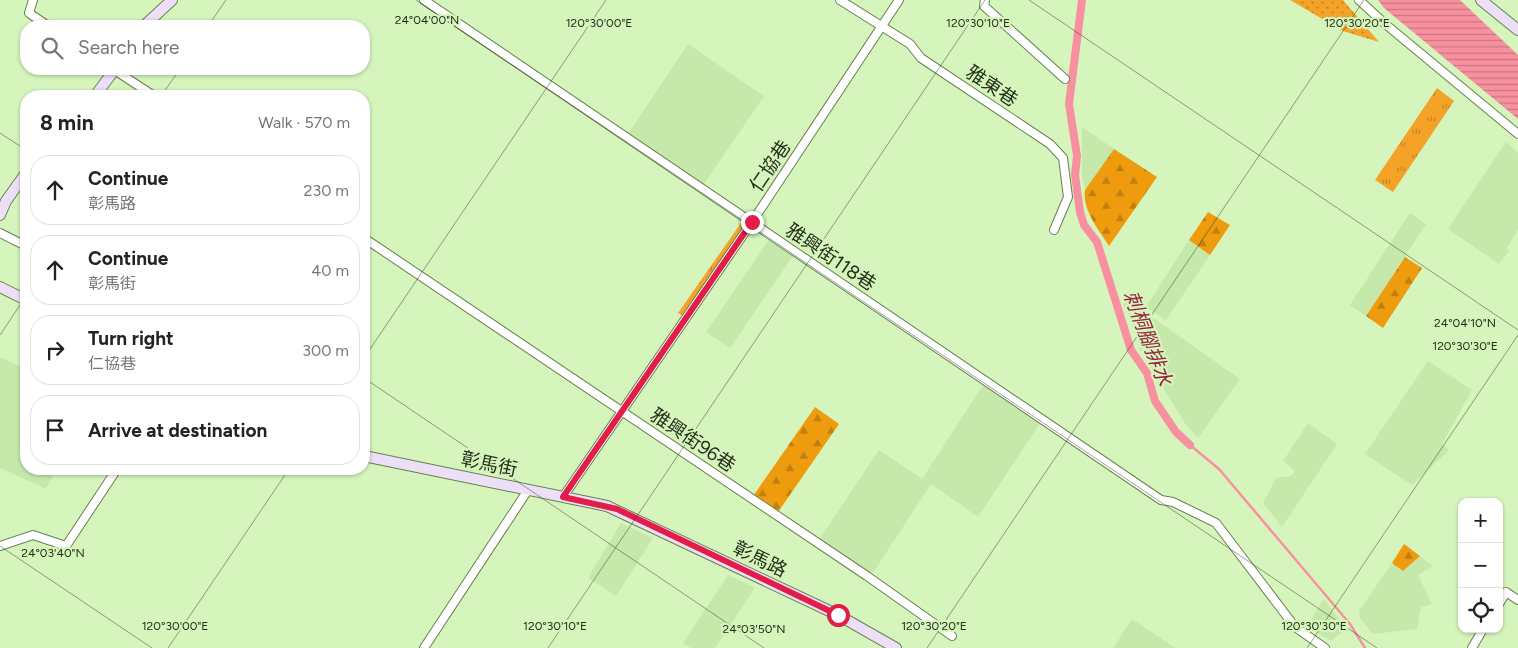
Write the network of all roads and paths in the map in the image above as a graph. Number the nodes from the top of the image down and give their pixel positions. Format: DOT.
graph roads {
  1 [pos="33,0"];
  2 [pos="172,0"];
  3 [pos="424,0"];
  4 [pos="840,0"];
  5 [pos="899,0"];
  6 [pos="985,0"];
  7 [pos="1359,0"];
  8 [pos="1481,0"];
  9 [pos="39,20"];
  10 [pos="150,20"];
  11 [pos="881,28"];
  12 [pos="1518,30"];
  13 [pos="110,75"];
  14 [pos="123,75"];
  15 [pos="1064,79"];
  16 [pos="99,90"];
  17 [pos="145,90"];
  18 [pos="1518,134"];
  19 [pos="20,181"];
  20 [pos="0,215"];
  21 [pos="752,222"];
  22 [pos="1054,230"];
  23 [pos="0,233"];
  24 [pos="370,242"];
  25 [pos="20,243"];
  26 [pos="0,287"];
  27 [pos="20,297"];
  28 [pos="621,410"];
  29 [pos="370,457"];
  30 [pos="112,475"];
  31 [pos="528,490"];
  32 [pos="563,497"];
  33 [pos="607,506"];
  34 [pos="0,546"];
  35 [pos="1503,597"];
  36 [pos="1518,600"];
  37 [pos="1481,633"];
  38 [pos="952,636"];
  39 [pos="424,648"];
  40 [pos="896,648"];
  41 [pos="1325,648"];
  42 [pos="1472,648"];
  1 -- 9 [label="street"];
  2 -- 10 [label="street"];
  3 -- 21 [label="street, 雅興街118巷"];
  4 -- 11 [label="street, 雅東巷"];
  5 -- 11 [label="street, 仁協巷"];
  6 -- 15 [label="street"];
  7 -- 18 [label="street"];
  8 -- 12 [label="street"];
  11 -- 21 [label="street, 仁協巷"];
  11 -- 22 [label="street, 雅東巷"];
  13 -- 16 [label="street"];
  14 -- 17 [label="street"];
  19 -- 20 [label="street"];
  21 -- 28 [label="street, 仁協巷"];
  21 -- 41 [label="street, 雅興街118巷"];
  23 -- 25 [label="street"];
  24 -- 28 [label="street, 雅興街96巷"];
  26 -- 27 [label="street"];
  28 -- 32 [label="street, 仁協巷"];
  28 -- 38 [label="street, 雅興街96巷"];
  29 -- 31 [label="street, 彰馬街"];
  30 -- 34 [label="street"];
  31 -- 32 [label="street, 彰馬街"];
  31 -- 39 [label="street"];
  32 -- 33 [label="street, 彰馬街"];
  33 -- 40 [label="street, 彰馬路"];
  35 -- 36 [label="street"];
  37 -- 42 [label="street"];
}
